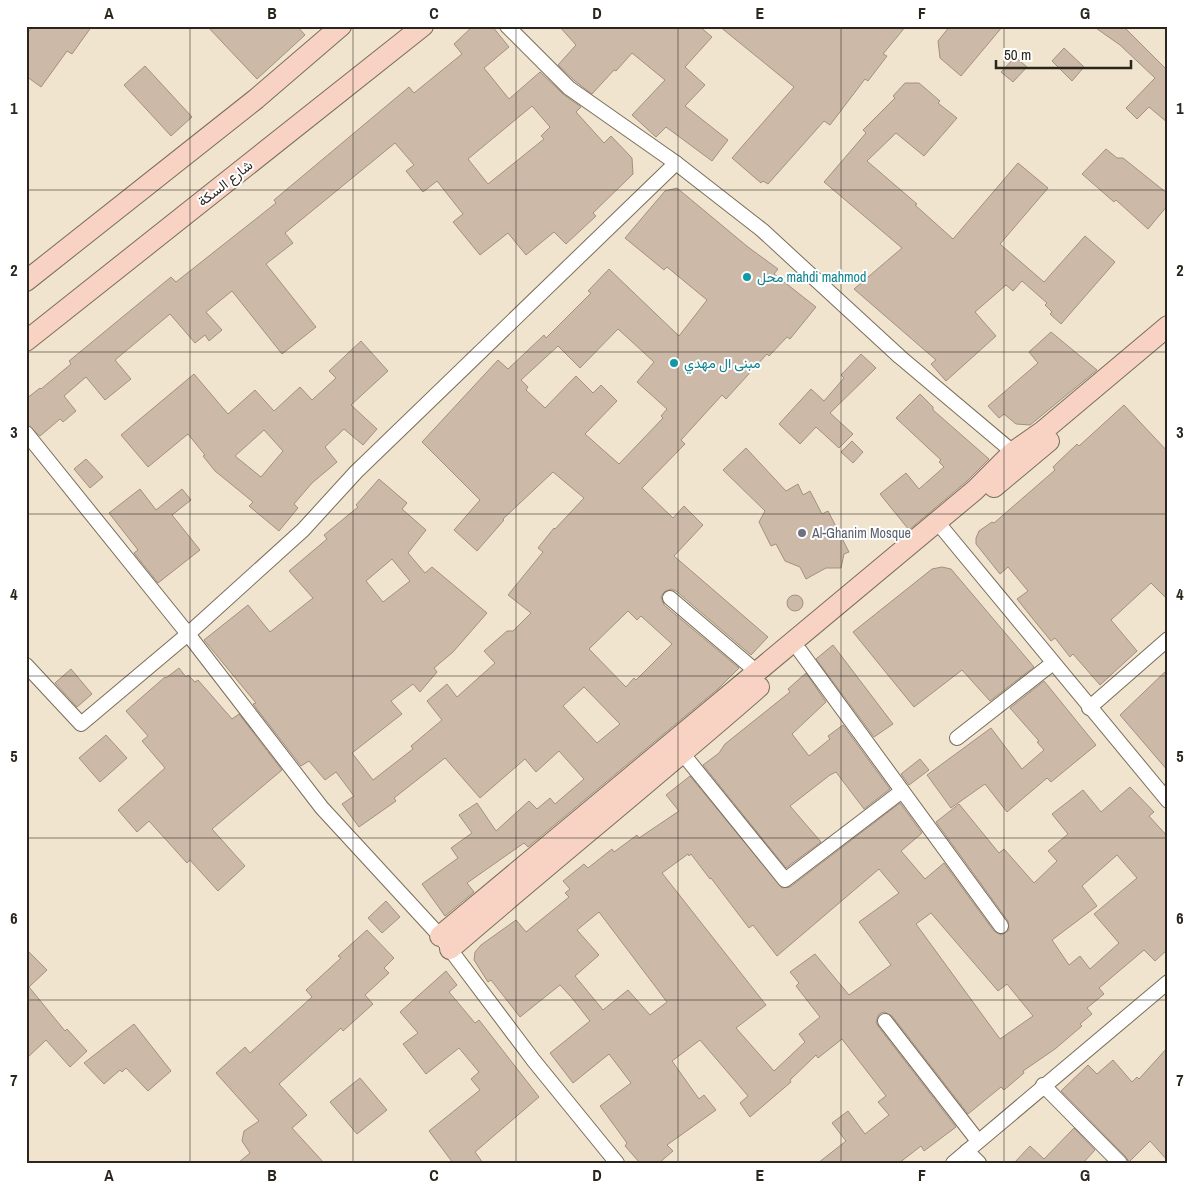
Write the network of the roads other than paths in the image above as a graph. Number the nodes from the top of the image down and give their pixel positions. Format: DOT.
graph roads {
  1 [pos="341,26"];
  2 [pos="423,26"];
  3 [pos="507,26"];
  4 [pos="676,163"];
  5 [pos="26,281"];
  6 [pos="1168,326"];
  7 [pos="26,341"];
  8 [pos="1168,342"];
  9 [pos="26,433"];
  10 [pos="1018,457"];
  11 [pos="943,529"];
  12 [pos="670,598"];
  13 [pos="188,634"];
  14 [pos="1168,639"];
  15 [pos="800,651"];
  16 [pos="1053,663"];
  17 [pos="26,665"];
  18 [pos="757,672"];
  19 [pos="1089,708"];
  20 [pos="957,738"];
  21 [pos="683,754"];
  22 [pos="902,791"];
  23 [pos="1168,801"];
  24 [pos="1001,926"];
  25 [pos="445,943"];
  26 [pos="1168,982"];
  27 [pos="885,1021"];
  28 [pos="1043,1085"];
  29 [pos="978,1141"];
  30 [pos="967,1151"];
  31 [pos="617,1163"];
  32 [pos="953,1163"];
  33 [pos="979,1163"];
  34 [pos="1120,1163"];
  1 -- 5 [label="street"];
  2 -- 7 [label="street, شارع السكة"];
  3 -- 4 [label="street"];
  4 -- 10 [label="street"];
  4 -- 13 [label="street"];
  6 -- 10 [label="street"];
  8 -- 10 [label="street"];
  9 -- 13 [label="street"];
  10 -- 11 [label="street"];
  10 -- 18 [label="street"];
  11 -- 15 [label="street"];
  11 -- 16 [label="street"];
  12 -- 18 [label="street"];
  13 -- 17 [label="street"];
  13 -- 25 [label="street"];
  14 -- 19 [label="street"];
  15 -- 21 [label="street"];
  15 -- 22 [label="street"];
  16 -- 19 [label="street"];
  16 -- 20 [label="street"];
  18 -- 25 [label="street"];
  19 -- 23 [label="street"];
  21 -- 22 [label="street"];
  21 -- 25 [label="street"];
  22 -- 24 [label="street"];
  25 -- 31 [label="street"];
  26 -- 28 [label="street"];
  27 -- 29 [label="street"];
  28 -- 29 [label="street"];
  28 -- 34 [label="street"];
  29 -- 30 [label="street"];
  30 -- 32 [label="street"];
  30 -- 33 [label="street"];
}
